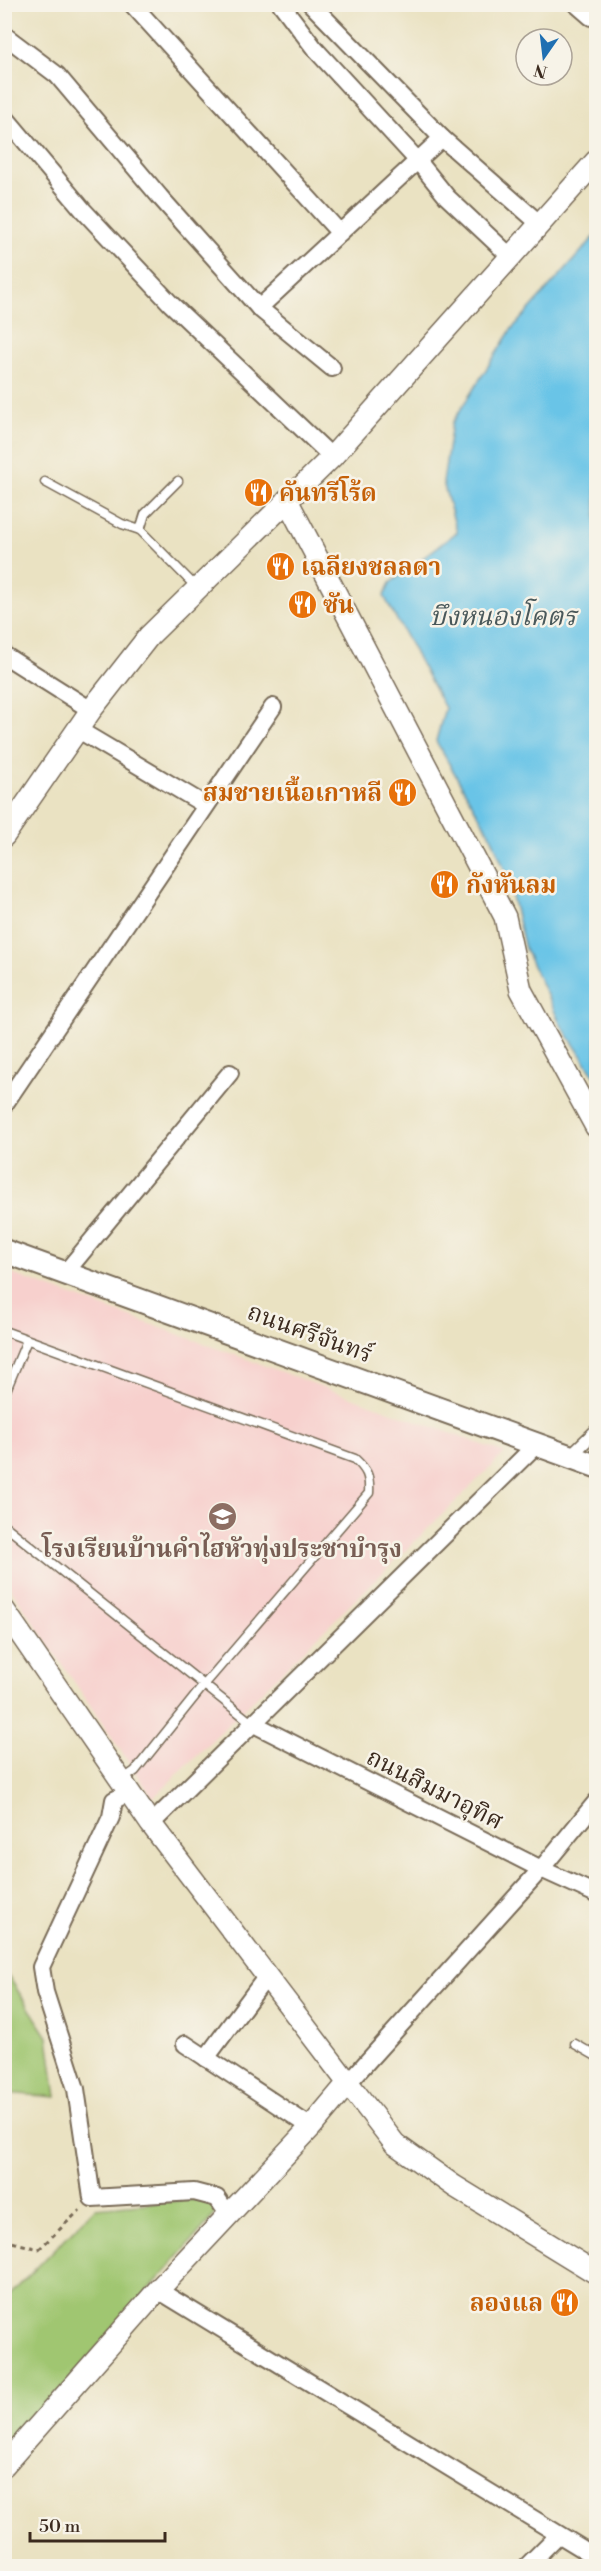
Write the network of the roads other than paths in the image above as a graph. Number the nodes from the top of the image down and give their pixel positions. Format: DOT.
graph roads {
  1 [pos="132,4"];
  2 [pos="282,4"];
  3 [pos="310,4"];
  4 [pos="576,4"];
  5 [pos="591,17"];
  6 [pos="4,35"];
  7 [pos="4,116"];
  8 [pos="442,138"];
  9 [pos="418,161"];
  10 [pos="597,161"];
  11 [pos="541,225"];
  12 [pos="339,232"];
  13 [pos="512,258"];
  14 [pos="259,308"];
  15 [pos="332,368"];
  16 [pos="332,457"];
  17 [pos="178,481"];
  18 [pos="45,482"];
  19 [pos="287,500"];
  20 [pos="140,530"];
  21 [pos="198,588"];
  22 [pos="4,655"];
  23 [pos="273,707"];
  24 [pos="91,710"];
  25 [pos="77,729"];
  26 [pos="205,805"];
  27 [pos="11,815"];
  28 [pos="4,836"];
  29 [pos="230,1073"];
  30 [pos="4,1105"];
  31 [pos="597,1127"];
  32 [pos="4,1251"];
  33 [pos="65,1273"];
  34 [pos="4,1331"];
  35 [pos="27,1340"];
  36 [pos="4,1395"];
  37 [pos="597,1431"];
  38 [pos="537,1444"];
  39 [pos="570,1456"];
  40 [pos="597,1466"];
  41 [pos="4,1525"];
  42 [pos="4,1610"];
  43 [pos="204,1685"];
  44 [pos="254,1724"];
  45 [pos="125,1787"];
  46 [pos="597,1802"];
  47 [pos="151,1824"];
  48 [pos="540,1869"];
  49 [pos="597,1894"];
  50 [pos="267,1977"];
  51 [pos="185,2044"];
  52 [pos="575,2044"];
  53 [pos="597,2056"];
  54 [pos="207,2058"];
  55 [pos="348,2083"];
  56 [pos="311,2127"];
  57 [pos="228,2214"];
  58 [pos="597,2273"];
  59 [pos="158,2290"];
  60 [pos="4,2465"];
  61 [pos="558,2535"];
  62 [pos="597,2557"];
  63 [pos="527,2566"];
  1 -- 12 [label="street"];
  2 -- 9 [label="street"];
  3 -- 8 [label="street"];
  4 -- 5 [label="street"];
  6 -- 14 [label="street"];
  7 -- 16 [label="street"];
  8 -- 9 [label="street"];
  8 -- 11 [label="street"];
  9 -- 12 [label="street"];
  9 -- 13 [label="street"];
  10 -- 11 [label="street"];
  11 -- 13 [label="street"];
  12 -- 14 [label="street"];
  13 -- 16 [label="street"];
  14 -- 15 [label="street"];
  16 -- 19 [label="street"];
  17 -- 20 [label="lane"];
  18 -- 20 [label="lane"];
  19 -- 21 [label="street"];
  19 -- 31 [label="street"];
  20 -- 21 [label="lane"];
  21 -- 24 [label="street"];
  22 -- 24 [label="street"];
  23 -- 26 [label="street"];
  24 -- 25 [label="street"];
  25 -- 26 [label="street"];
  25 -- 27 [label="street"];
  26 -- 30 [label="street"];
  27 -- 28 [label="street"];
  29 -- 33 [label="street"];
  32 -- 33 [label="main road, ถนนศรีจันทร์"];
  33 -- 38 [label="main road, ถนนศรีจันทร์"];
  34 -- 35 [label="lane"];
  35 -- 36 [label="lane"];
  35 -- 43 [label="lane"];
  37 -- 39 [label="street"];
  38 -- 39 [label="main road, ถนนศรีจันทร์"];
  38 -- 44 [label="street"];
  39 -- 40 [label="main road, ถนนศรีจันทร์"];
  41 -- 43 [label="lane"];
  42 -- 45 [label="street"];
  43 -- 44 [label="lane"];
  43 -- 45 [label="lane"];
  44 -- 47 [label="street"];
  44 -- 48 [label="street, ถนนสิมมาอุทิศ"];
  45 -- 47 [label="street"];
  45 -- 57 [label="street"];
  46 -- 48 [label="street"];
  47 -- 50 [label="street"];
  48 -- 49 [label="street, ถนนสิมมาอุทิศ"];
  48 -- 55 [label="street"];
  50 -- 54 [label="street"];
  50 -- 55 [label="street"];
  51 -- 54 [label="street"];
  52 -- 53 [label="lane"];
  54 -- 56 [label="street"];
  55 -- 56 [label="street"];
  55 -- 58 [label="street"];
  56 -- 57 [label="street"];
  57 -- 59 [label="street"];
  59 -- 60 [label="street"];
  59 -- 61 [label="street"];
  61 -- 62 [label="street"];
  61 -- 63 [label="street"];
}
